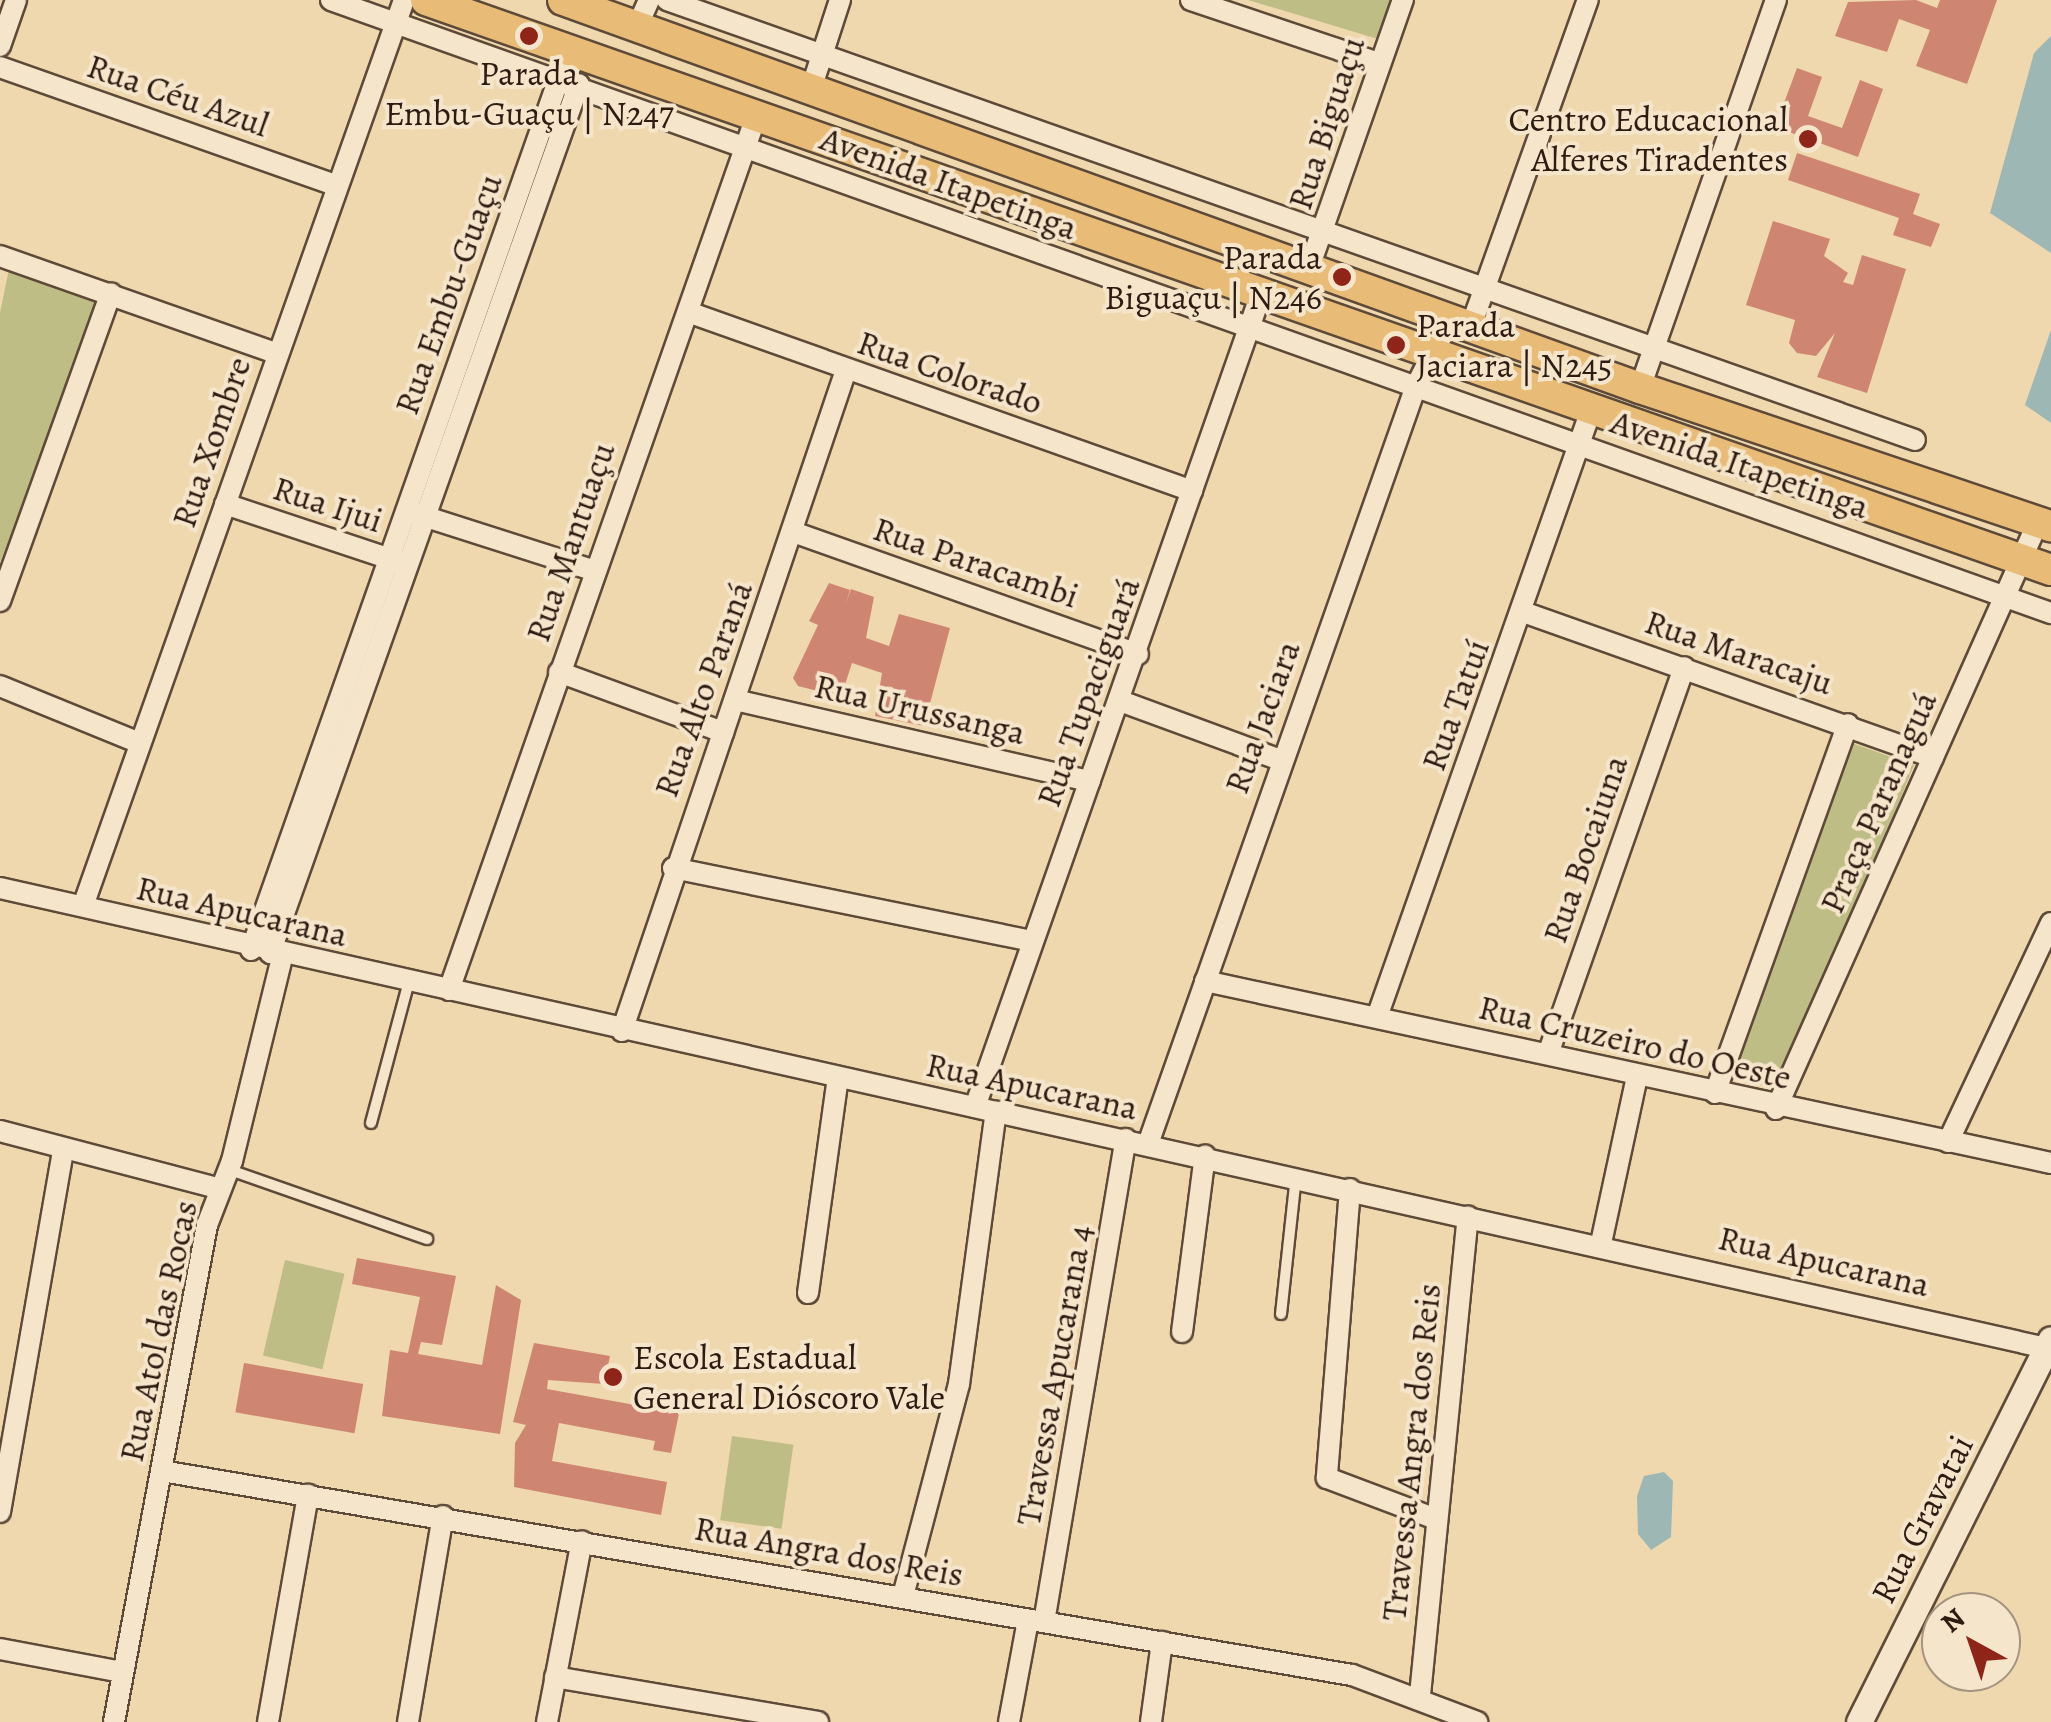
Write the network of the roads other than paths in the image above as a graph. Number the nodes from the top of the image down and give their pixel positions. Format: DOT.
graph roads {
  1 [pos="16,0"];
  2 [pos="332,0"];
  3 [pos="404,0"];
  4 [pos="426,0"];
  5 [pos="563,0"];
  6 [pos="667,0"];
  7 [pos="840,0"];
  8 [pos="1191,0"];
  9 [pos="1403,0"];
  10 [pos="1588,0"];
  11 [pos="1776,0"];
  12 [pos="594,12"];
  13 [pos="643,14"];
  14 [pos="395,23"];
  15 [pos="0,46"];
  16 [pos="579,54"];
  17 [pos="820,57"];
  18 [pos="1378,63"];
  19 [pos="0,68"];
  20 [pos="556,86"];
  21 [pos="811,89"];
  22 [pos="579,94"];
  23 [pos="756,117"];
  24 [pos="945,136"];
  25 [pos="744,149"];
  26 [pos="931,179"];
  27 [pos="335,184"];
  28 [pos="1323,234"];
  29 [pos="0,256"];
  30 [pos="1310,265"];
  31 [pos="111,293"];
  32 [pos="1485,293"];
  33 [pos="1260,297"];
  34 [pos="688,312"];
  35 [pos="1461,322"];
  36 [pos="1248,331"];
  37 [pos="1652,348"];
  38 [pos="276,353"];
  39 [pos="1430,357"];
  40 [pos="846,370"];
  41 [pos="1416,386"];
  42 [pos="1640,388"];
  43 [pos="1590,414"];
  44 [pos="1915,440"];
  45 [pos="1578,448"];
  46 [pos="1192,491"];
  47 [pos="226,504"];
  48 [pos="405,510"];
  49 [pos="427,517"];
  50 [pos="2044,524"];
  51 [pos="793,532"];
  52 [pos="388,558"];
  53 [pos="410,566"];
  54 [pos="2038,566"];
  55 [pos="592,570"];
  56 [pos="2009,597"];
  57 [pos="0,601"];
  58 [pos="1522,612"];
  59 [pos="2051,613"];
  60 [pos="1138,654"];
  61 [pos="1684,666"];
  62 [pos="559,672"];
  63 [pos="0,686"];
  64 [pos="735,700"];
  65 [pos="1123,702"];
  66 [pos="1848,724"];
  67 [pos="723,732"];
  68 [pos="137,742"];
  69 [pos="1933,757"];
  70 [pos="1281,760"];
  71 [pos="1090,781"];
  72 [pos="673,868"];
  73 [pos="0,888"];
  74 [pos="83,906"];
  75 [pos="2051,924"];
  76 [pos="1032,941"];
  77 [pos="268,954"];
  78 [pos="1206,981"];
  79 [pos="409,982"];
  80 [pos="449,990"];
  81 [pos="1377,1017"];
  82 [pos="622,1030"];
  83 [pos="1548,1054"];
  84 [pos="1636,1076"];
  85 [pos="838,1078"];
  86 [pos="1715,1093"];
  87 [pos="1776,1108"];
  88 [pos="985,1110"];
  89 [pos="371,1124"];
  90 [pos="0,1132"];
  91 [pos="1126,1139"];
  92 [pos="1948,1142"];
  93 [pos="1148,1144"];
  94 [pos="63,1150"];
  95 [pos="1205,1155"];
  96 [pos="2051,1163"];
  97 [pos="1296,1176"];
  98 [pos="225,1179"];
  99 [pos="1350,1189"];
  100 [pos="1468,1216"];
  101 [pos="427,1239"];
  102 [pos="1601,1243"];
  103 [pos="808,1292"];
  104 [pos="1281,1314"];
  105 [pos="1182,1332"];
  106 [pos="2050,1345"];
  107 [pos="162,1471"];
  108 [pos="308,1494"];
  109 [pos="0,1512"];
  110 [pos="443,1516"];
  111 [pos="1436,1518"];
  112 [pos="582,1541"];
  113 [pos="902,1596"];
  114 [pos="1036,1621"];
  115 [pos="1162,1642"];
  116 [pos="0,1649"];
  117 [pos="122,1672"];
  118 [pos="555,1677"];
  119 [pos="1420,1694"];
  120 [pos="114,1722"];
  121 [pos="268,1722"];
  122 [pos="408,1722"];
  123 [pos="548,1722"];
  124 [pos="818,1722"];
  125 [pos="1009,1722"];
  126 [pos="1150,1722"];
  127 [pos="1476,1722"];
  128 [pos="1859,1722"];
  1 -- 15 [label="street"];
  2 -- 14 [label="street, Avenida Itapetinga"];
  3 -- 14 [label="street, Rua Xombre"];
  4 -- 16 [label="main road, Avenida Itapetinga"];
  5 -- 12 [label="main road, Avenida Itapetinga"];
  6 -- 17 [label="street"];
  7 -- 17 [label="street"];
  8 -- 18 [label="street"];
  9 -- 18 [label="street, Rua Biguaçu"];
  10 -- 32 [label="street, Rua Jaciara"];
  11 -- 37 [label="street"];
  12 -- 13 [label="main road, Avenida Itapetinga"];
  12 -- 16 [label="main road"];
  13 -- 21 [label="main road, Avenida Itapetinga"];
  14 -- 20 [label="street, Avenida Itapetinga"];
  14 -- 27 [label="street, Rua Xombre"];
  16 -- 20 [label="street, Rua Embu-Guaçu"];
  16 -- 22 [label="street, Rua Embu-Guaçu"];
  16 -- 23 [label="main road, Avenida Itapetinga"];
  17 -- 21 [label="street"];
  17 -- 28 [label="street"];
  18 -- 28 [label="street, Rua Biguaçu"];
  19 -- 27 [label="street, Rua Céu Azul"];
  20 -- 22 [label="street, Avenida Itapetinga"];
  20 -- 48 [label="street, Rua Embu-Guaçu"];
  21 -- 24 [label="main road, Avenida Itapetinga"];
  22 -- 25 [label="street, Avenida Itapetinga"];
  22 -- 49 [label="street, Rua Embu-Guaçu"];
  23 -- 25 [label="street, Rua Mantuaçu"];
  23 -- 26 [label="main road, Avenida Itapetinga"];
  24 -- 26 [label="main road"];
  24 -- 30 [label="main road, Avenida Itapetinga"];
  25 -- 34 [label="street, Rua Mantuaçu"];
  25 -- 36 [label="street, Avenida Itapetinga"];
  26 -- 33 [label="main road, Avenida Itapetinga"];
  27 -- 38 [label="street, Rua Xombre"];
  28 -- 30 [label="street, Rua Biguaçu"];
  28 -- 32 [label="street"];
  29 -- 31 [label="street"];
  30 -- 35 [label="main road, Avenida Itapetinga"];
  31 -- 38 [label="street"];
  31 -- 57 [label="street"];
  32 -- 35 [label="street, Rua Jaciara"];
  32 -- 37 [label="street"];
  33 -- 36 [label="street, Rua Tupaciguará"];
  33 -- 39 [label="main road, Avenida Itapetinga"];
  34 -- 40 [label="street, Rua Colorado"];
  34 -- 55 [label="street, Rua Mantuaçu"];
  35 -- 39 [label="street, Rua Jaciara"];
  35 -- 42 [label="main road, Avenida Itapetinga"];
  36 -- 41 [label="street, Avenida Itapetinga"];
  36 -- 46 [label="street, Rua Tupaciguará"];
  37 -- 42 [label="street"];
  37 -- 44 [label="street"];
  38 -- 47 [label="street, Rua Xombre"];
  39 -- 41 [label="street, Rua Jaciara"];
  39 -- 43 [label="main road, Avenida Itapetinga"];
  40 -- 46 [label="street, Rua Colorado"];
  40 -- 51 [label="street, Rua Alto Paraná"];
  41 -- 45 [label="street, Avenida Itapetinga"];
  41 -- 70 [label="street, Rua Jaciara"];
  42 -- 50 [label="main road, Avenida Itapetinga"];
  43 -- 45 [label="street, Rua Tatuí"];
  43 -- 54 [label="main road, Avenida Itapetinga"];
  45 -- 56 [label="street, Avenida Itapetinga"];
  45 -- 58 [label="street, Rua Tatuí"];
  46 -- 60 [label="street, Rua Tupaciguará"];
  47 -- 52 [label="street, Rua Ijui"];
  47 -- 68 [label="street, Rua Xombre"];
  48 -- 49 [label="street"];
  48 -- 52 [label="street, Rua Embu-Guaçu"];
  49 -- 53 [label="street, Rua Embu-Guaçu"];
  49 -- 55 [label="street"];
  50 -- 54 [label="street, Praça Paranaguá"];
  51 -- 60 [label="street, Rua Paracambi"];
  51 -- 64 [label="street, Rua Alto Paraná"];
  52 -- 53 [label="street, Rua Ijui"];
  52 -- 77 [label="street, Rua Embu-Guaçu"];
  53 -- 77 [label="street, Rua Embu-Guaçu"];
  54 -- 56 [label="street, Praça Paranaguá"];
  55 -- 62 [label="street, Rua Mantuaçu"];
  56 -- 59 [label="street, Avenida Itapetinga"];
  56 -- 69 [label="street, Praça Paranaguá"];
  58 -- 61 [label="street, Rua Maracaju"];
  58 -- 81 [label="street, Rua Tatuí"];
  60 -- 65 [label="street, Rua Tupaciguará"];
  61 -- 66 [label="street, Rua Maracaju"];
  61 -- 83 [label="street, Rua Bocaiuna"];
  62 -- 67 [label="street"];
  62 -- 80 [label="street, Rua Mantuaçu"];
  63 -- 68 [label="street"];
  64 -- 67 [label="street, Rua Alto Paraná"];
  64 -- 71 [label="street, Rua Urussanga"];
  65 -- 70 [label="street"];
  65 -- 71 [label="street, Rua Tupaciguará"];
  66 -- 69 [label="street, Rua Maracaju"];
  66 -- 86 [label="street"];
  67 -- 72 [label="street, Rua Alto Paraná"];
  68 -- 74 [label="street, Rua Xombre"];
  69 -- 87 [label="street, Praça Paranaguá"];
  70 -- 78 [label="street, Rua Jaciara"];
  71 -- 76 [label="street, Rua Tupaciguará"];
  72 -- 76 [label="street"];
  72 -- 82 [label="street, Rua Alto Paraná"];
  73 -- 74 [label="street, Rua Apucarana"];
  74 -- 77 [label="street, Rua Apucarana"];
  75 -- 92 [label="street"];
  76 -- 88 [label="street, Rua Tupaciguará"];
  77 -- 79 [label="street, Rua Apucarana"];
  77 -- 98 [label="street, Rua Atol das Rocas"];
  78 -- 81 [label="street, Rua Cruzeiro do Oeste"];
  78 -- 93 [label="street, Rua Jaciara"];
  79 -- 80 [label="street, Rua Apucarana"];
  79 -- 89 [label="lane"];
  80 -- 82 [label="street, Rua Apucarana"];
  81 -- 83 [label="street, Rua Cruzeiro do Oeste"];
  82 -- 85 [label="street, Rua Apucarana"];
  83 -- 84 [label="street, Rua Cruzeiro do Oeste"];
  84 -- 86 [label="street, Rua Cruzeiro do Oeste"];
  84 -- 102 [label="street"];
  85 -- 88 [label="street, Rua Apucarana"];
  85 -- 103 [label="street"];
  86 -- 87 [label="street, Rua Cruzeiro do Oeste"];
  87 -- 92 [label="street, Rua Cruzeiro do Oeste"];
  88 -- 91 [label="street, Rua Apucarana"];
  88 -- 113 [label="street, Rua Tupaciguará"];
  90 -- 94 [label="street"];
  91 -- 93 [label="street, Rua Apucarana"];
  91 -- 114 [label="street, Travessa Apucarana 4"];
  92 -- 96 [label="street, Rua Cruzeiro do Oeste"];
  93 -- 95 [label="street, Rua Apucarana"];
  94 -- 98 [label="street"];
  94 -- 109 [label="street"];
  95 -- 97 [label="street, Rua Apucarana"];
  95 -- 105 [label="street"];
  97 -- 99 [label="street, Rua Apucarana"];
  97 -- 104 [label="lane"];
  98 -- 101 [label="lane"];
  98 -- 107 [label="street, Rua Atol das Rocas"];
  99 -- 100 [label="street, Rua Apucarana"];
  99 -- 111 [label="street"];
  100 -- 102 [label="street, Rua Apucarana"];
  100 -- 111 [label="street, Travessa Angra dos Reis"];
  102 -- 106 [label="street, Rua Apucarana"];
  106 -- 128 [label="street, Rua Gravatai"];
  107 -- 108 [label="street, Rua Angra dos Reis"];
  107 -- 117 [label="street, Rua Atol das Rocas"];
  108 -- 110 [label="street, Rua Angra dos Reis"];
  108 -- 121 [label="street"];
  110 -- 112 [label="street, Rua Angra dos Reis"];
  110 -- 122 [label="street"];
  111 -- 119 [label="street, Travessa Angra dos Reis"];
  112 -- 113 [label="street, Rua Angra dos Reis"];
  112 -- 118 [label="street"];
  113 -- 114 [label="street, Rua Angra dos Reis"];
  114 -- 115 [label="street, Rua Angra dos Reis"];
  114 -- 125 [label="street, Travessa Apucarana 4"];
  115 -- 119 [label="street, Rua Angra dos Reis"];
  115 -- 126 [label="street"];
  116 -- 117 [label="street"];
  117 -- 120 [label="street, Rua Atol das Rocas"];
  118 -- 123 [label="street"];
  118 -- 124 [label="street"];
  119 -- 127 [label="street, Rua Angra dos Reis"];
}
